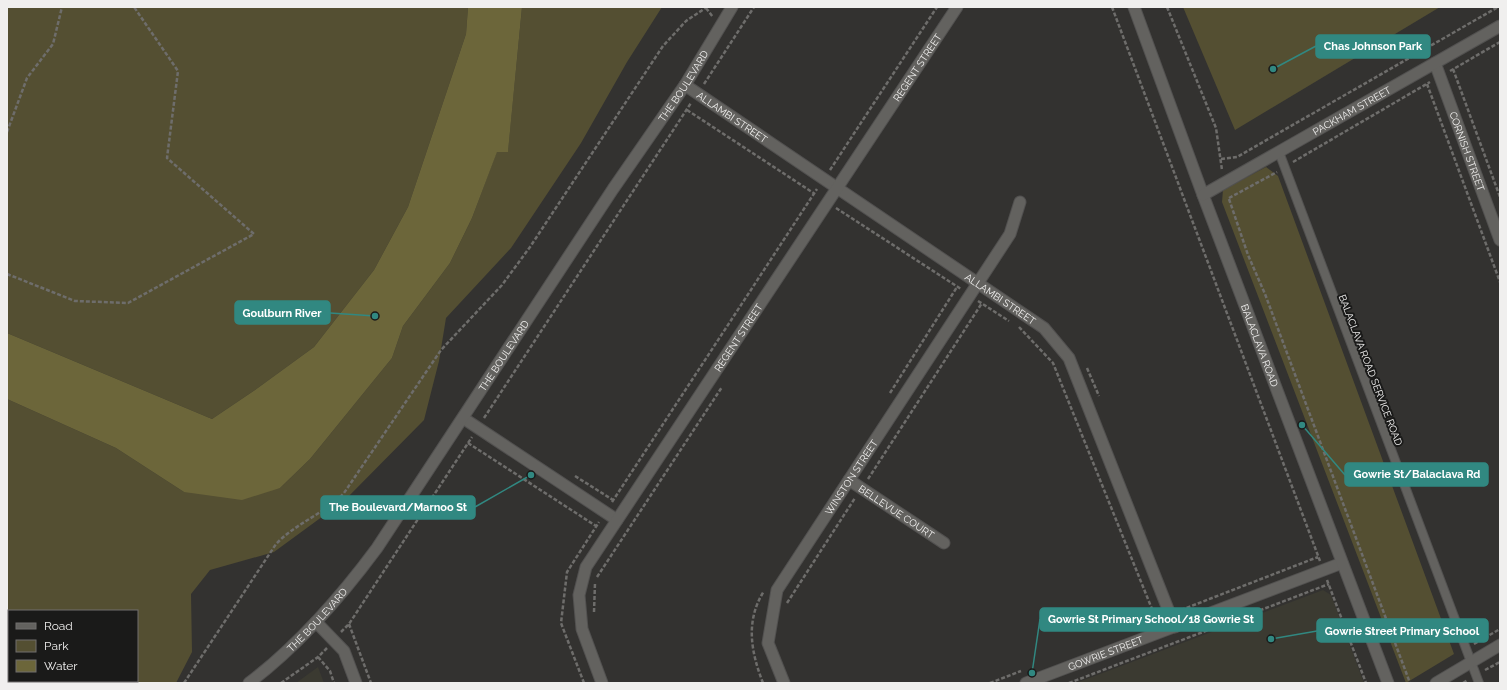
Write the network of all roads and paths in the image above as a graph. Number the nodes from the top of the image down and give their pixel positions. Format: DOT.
graph roads {
  1 [pos="62,7"];
  2 [pos="134,7"];
  3 [pos="707,7"];
  4 [pos="732,7"];
  5 [pos="754,7"];
  6 [pos="957,7"];
  7 [pos="1112,7"];
  8 [pos="1134,7"];
  9 [pos="1167,7"];
  10 [pos="1498,7"];
  11 [pos="1500,26"];
  12 [pos="1500,42"];
  13 [pos="1435,63"];
  14 [pos="1453,69"];
  15 [pos="1440,77"];
  16 [pos="704,83"];
  17 [pos="1427,84"];
  18 [pos="685,85"];
  19 [pos="711,87"];
  20 [pos="697,94"];
  21 [pos="7,132"];
  22 [pos="1279,152"];
  23 [pos="1221,159"];
  24 [pos="824,164"];
  25 [pos="1284,167"];
  26 [pos="844,178"];
  27 [pos="1224,183"];
  28 [pos="837,188"];
  29 [pos="848,195"];
  30 [pos="1203,195"];
  31 [pos="1500,197"];
  32 [pos="1229,199"];
  33 [pos="1020,202"];
  34 [pos="834,216"];
  35 [pos="1500,240"];
  36 [pos="7,274"];
  37 [pos="1500,282"];
  38 [pos="978,283"];
  39 [pos="1087,367"];
  40 [pos="726,381"];
  41 [pos="1101,402"];
  42 [pos="463,418"];
  43 [pos="478,428"];
  44 [pos="468,443"];
  45 [pos="849,480"];
  46 [pos="617,520"];
  47 [pos="596,526"];
  48 [pos="944,543"];
  49 [pos="1318,557"];
  50 [pos="1342,562"];
  51 [pos="1323,570"];
  52 [pos="1329,584"];
  53 [pos="1170,614"];
  54 [pos="593,617"];
  55 [pos="316,622"];
  56 [pos="349,624"];
  57 [pos="1175,627"];
  58 [pos="1500,629"];
  59 [pos="1127,630"];
  60 [pos="334,640"];
  61 [pos="1500,646"];
  62 [pos="1466,649"];
  63 [pos="318,657"];
  64 [pos="1471,662"];
  65 [pos="1026,669"];
  66 [pos="184,683"];
  67 [pos="249,683"];
  68 [pos="281,683"];
  69 [pos="334,683"];
  70 [pos="356,683"];
  71 [pos="371,683"];
  72 [pos="602,683"];
  73 [pos="784,683"];
  74 [pos="990,683"];
  75 [pos="1026,683"];
  76 [pos="1069,683"];
  77 [pos="1366,683"];
  78 [pos="1388,683"];
  79 [pos="1410,683"];
  80 [pos="1436,683"];
  81 [pos="1479,683"];
  1 -- 21 [label="path"];
  2 -- 36 [label="path"];
  3 -- 66 [label="path"];
  4 -- 18 [label="street, THE BOULEVARD"];
  5 -- 16 [label="path"];
  6 -- 26 [label="street, REGENT STREET"];
  7 -- 49 [label="path"];
  8 -- 30 [label="street, BALACLAVA ROAD"];
  9 -- 23 [label="path"];
  10 -- 23 [label="path"];
  11 -- 13 [label="street, PACKHAM STREET"];
  12 -- 14 [label="path"];
  13 -- 15 [label="street, CORNISH STREET"];
  13 -- 22 [label="street, PACKHAM STREET"];
  14 -- 15 [label="path"];
  14 -- 31 [label="path"];
  15 -- 17 [label="path"];
  15 -- 35 [label="street, CORNISH STREET"];
  16 -- 19 [label="path"];
  16 -- 20 [label="path"];
  17 -- 25 [label="path"];
  17 -- 37 [label="path"];
  18 -- 20 [label="street, ALLAMBI STREET"];
  18 -- 42 [label="street, THE BOULEVARD"];
  20 -- 28 [label="street, ALLAMBI STREET"];
  20 -- 43 [label="path"];
  22 -- 25 [label="lane, BALACLAVA ROAD SERVICE ROAD"];
  22 -- 27 [label="street, PACKHAM STREET"];
  23 -- 27 [label="path"];
  24 -- 26 [label="path"];
  25 -- 32 [label="path"];
  25 -- 62 [label="lane, BALACLAVA ROAD SERVICE ROAD"];
  26 -- 28 [label="street, REGENT STREET"];
  27 -- 30 [label="street, PACKHAM STREET"];
  27 -- 32 [label="path"];
  28 -- 29 [label="street, ALLAMBI STREET"];
  28 -- 46 [label="street, REGENT STREET"];
  29 -- 34 [label="path"];
  29 -- 38 [label="street, ALLAMBI STREET"];
  30 -- 50 [label="street, BALACLAVA ROAD"];
  32 -- 79 [label="path"];
  33 -- 38 [label="street, WINSTON STREET"];
  38 -- 45 [label="street, WINSTON STREET"];
  38 -- 53 [label="street, ALLAMBI STREET"];
  39 -- 41 [label="path"];
  40 -- 54 [label="path"];
  42 -- 43 [label="street"];
  42 -- 55 [label="street, THE BOULEVARD"];
  43 -- 44 [label="path"];
  43 -- 46 [label="street"];
  44 -- 47 [label="path"];
  44 -- 56 [label="path"];
  45 -- 48 [label="street, BELLEVUE COURT"];
  45 -- 73 [label="street, WINSTON STREET"];
  46 -- 72 [label="street, REGENT STREET"];
  49 -- 51 [label="path"];
  49 -- 53 [label="path"];
  50 -- 51 [label="street, GOWRIE STREET"];
  50 -- 78 [label="street, BALACLAVA ROAD"];
  51 -- 52 [label="path"];
  51 -- 57 [label="street, GOWRIE STREET"];
  52 -- 76 [label="path"];
  52 -- 77 [label="path"];
  53 -- 57 [label="street, ALLAMBI STREET"];
  53 -- 59 [label="path"];
  55 -- 60 [label="street"];
  55 -- 67 [label="street, THE BOULEVARD"];
  56 -- 60 [label="path"];
  56 -- 71 [label="path"];
  57 -- 75 [label="street, GOWRIE STREET"];
  58 -- 62 [label="path"];
  60 -- 63 [label="path"];
  60 -- 70 [label="street"];
  61 -- 64 [label="street"];
  62 -- 64 [label="lane, BALACLAVA ROAD SERVICE ROAD"];
  63 -- 68 [label="path"];
  63 -- 69 [label="path"];
  64 -- 80 [label="street"];
  64 -- 81 [label="lane, BALACLAVA ROAD SERVICE ROAD"];
  65 -- 74 [label="path"];
}
